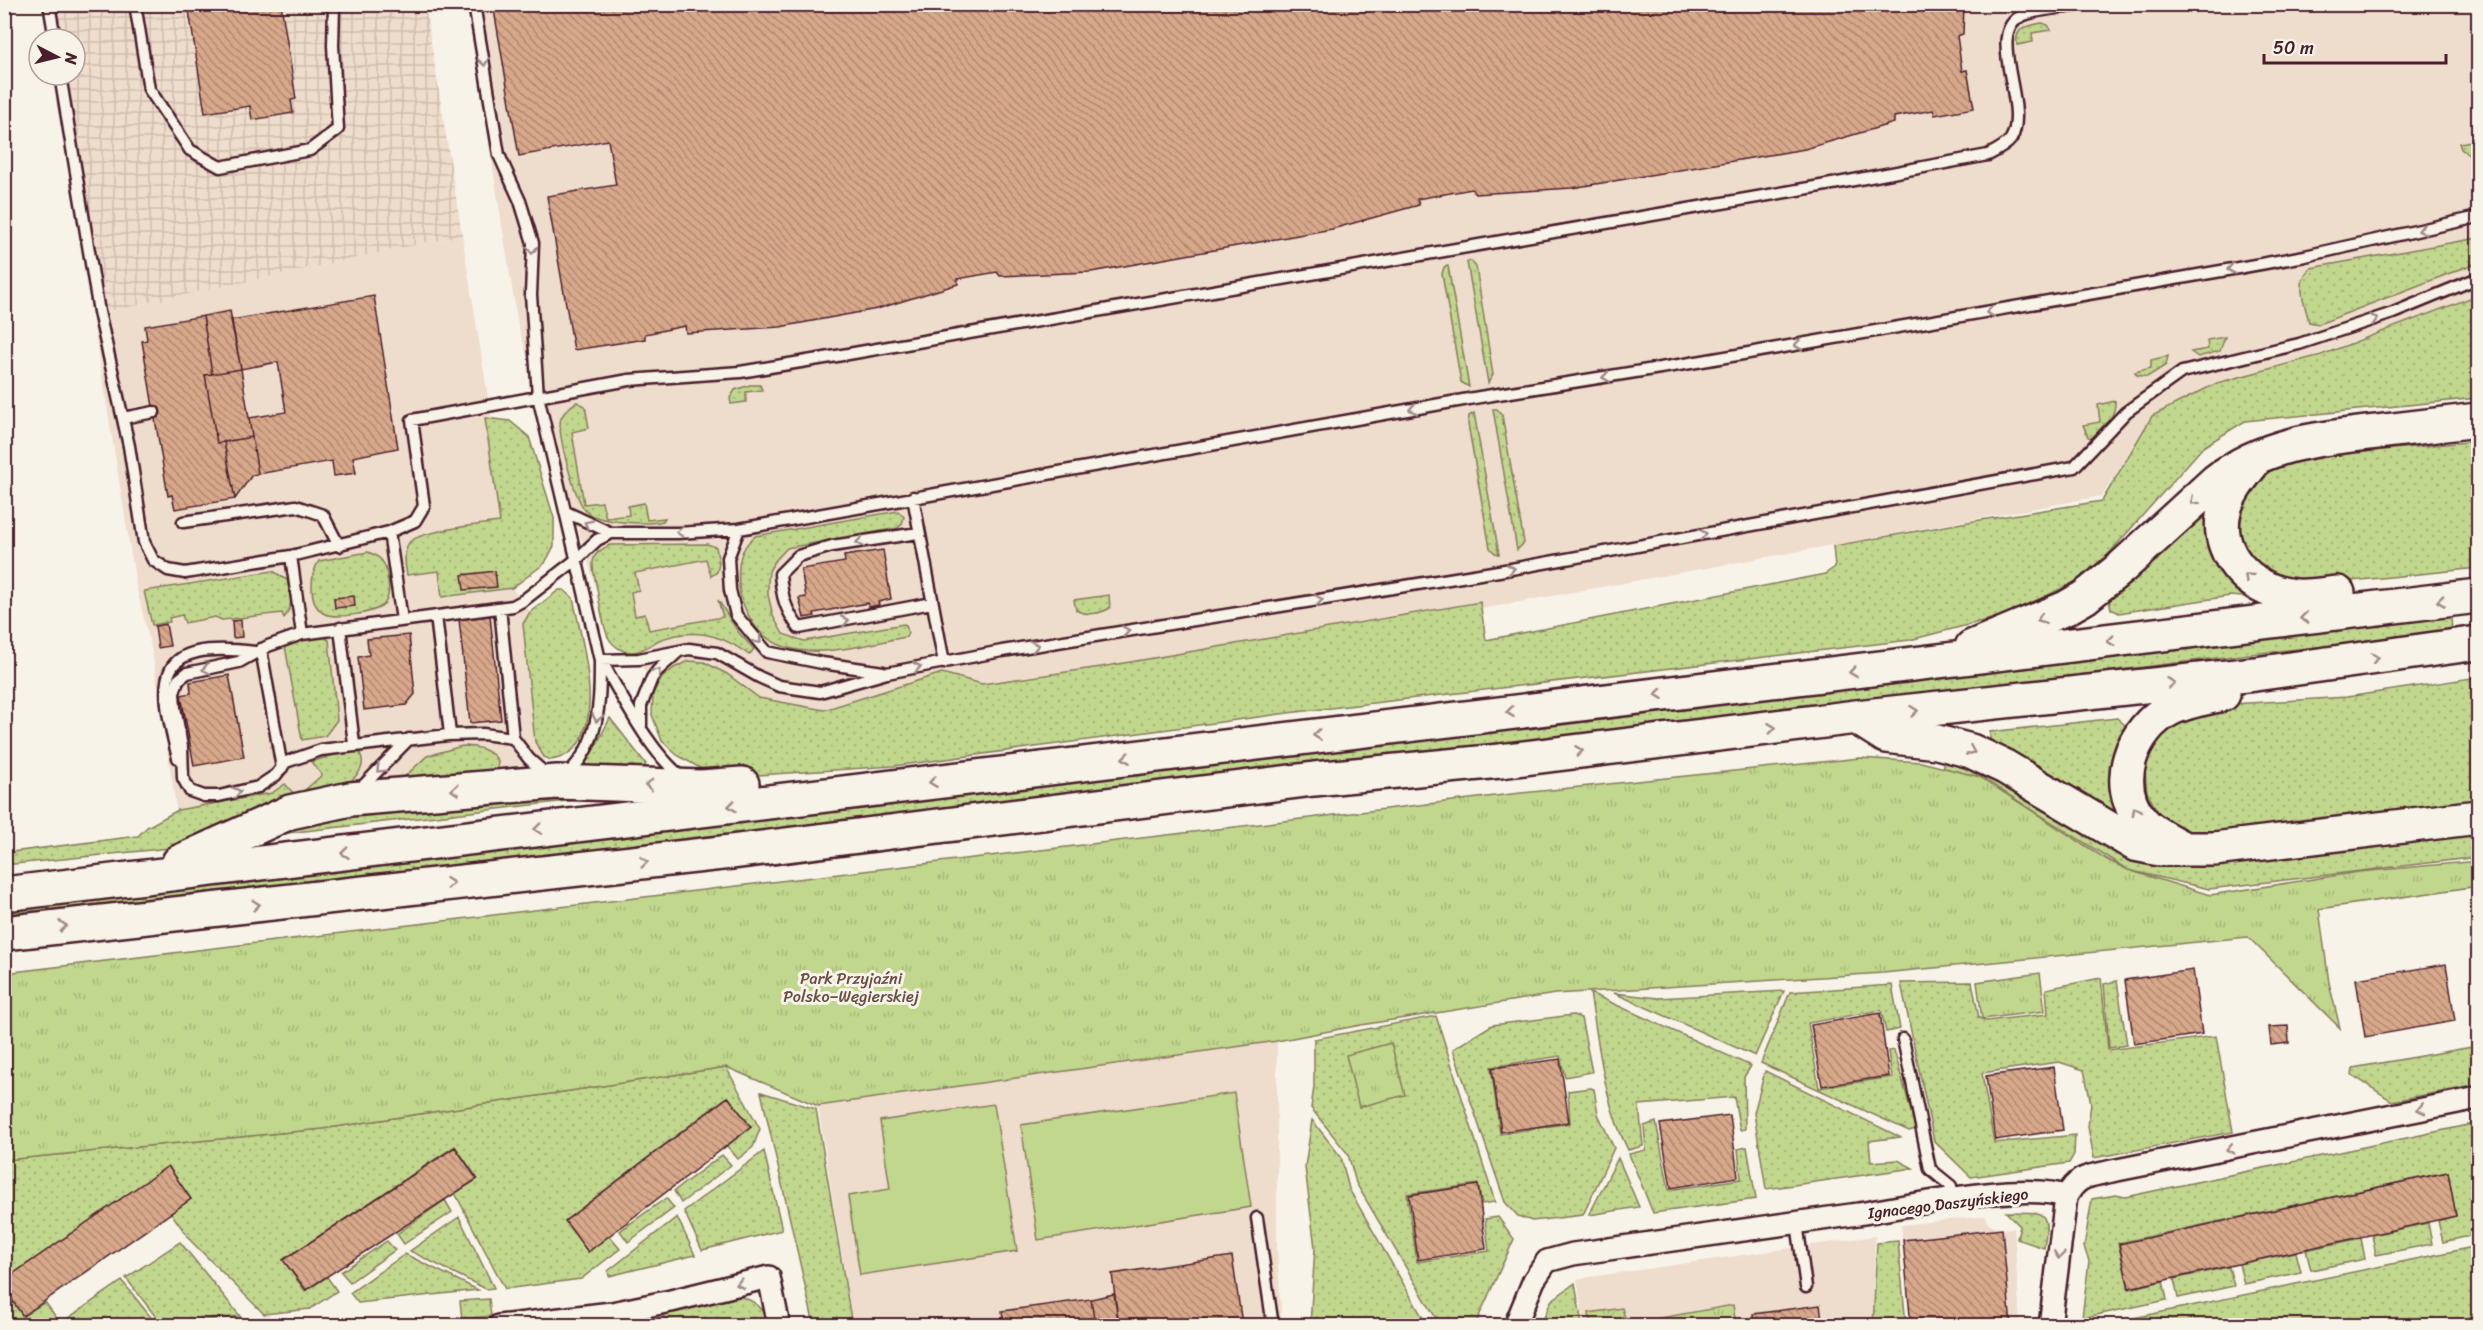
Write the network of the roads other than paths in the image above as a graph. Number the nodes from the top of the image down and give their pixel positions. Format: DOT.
graph roads {
  1 [pos="49,4"];
  2 [pos="135,4"];
  3 [pos="334,4"];
  4 [pos="474,4"];
  5 [pos="2088,4"];
  6 [pos="53,27"];
  7 [pos="62,87"];
  8 [pos="2478,217"];
  9 [pos="2478,278"];
  10 [pos="538,396"];
  11 [pos="154,412"];
  12 [pos="123,418"];
  13 [pos="2478,420"];
  14 [pos="2259,455"];
  15 [pos="913,497"];
  16 [pos="566,512"];
  17 [pos="183,522"];
  18 [pos="739,529"];
  19 [pos="388,532"];
  20 [pos="611,533"];
  21 [pos="918,533"];
  22 [pos="339,546"];
  23 [pos="291,556"];
  24 [pos="577,560"];
  25 [pos="2478,596"];
  26 [pos="932,603"];
  27 [pos="2404,606"];
  28 [pos="500,608"];
  29 [pos="436,616"];
  30 [pos="402,620"];
  31 [pos="340,628"];
  32 [pos="302,633"];
  33 [pos="2478,643"];
  34 [pos="258,651"];
  35 [pos="679,651"];
  36 [pos="600,660"];
  37 [pos="944,663"];
  38 [pos="1932,663"];
  39 [pos="887,673"];
  40 [pos="2255,674"];
  41 [pos="1856,717"];
  42 [pos="641,726"];
  43 [pos="450,734"];
  44 [pos="513,738"];
  45 [pos="409,739"];
  46 [pos="354,744"];
  47 [pos="282,768"];
  48 [pos="182,773"];
  49 [pos="557,782"];
  50 [pos="701,787"];
  51 [pos="894,787"];
  52 [pos="350,799"];
  53 [pos="2478,817"];
  54 [pos="2180,847"];
  55 [pos="133,878"];
  56 [pos="4,894"];
  57 [pos="4,933"];
  58 [pos="1903,1040"];
  59 [pos="2478,1098"];
  60 [pos="2066,1197"];
  61 [pos="1953,1199"];
  62 [pos="1257,1218"];
  63 [pos="1797,1223"];
  64 [pos="1806,1287"];
  65 [pos="499,1326"];
  66 [pos="779,1326"];
  67 [pos="1273,1326"];
  68 [pos="1515,1326"];
  69 [pos="2050,1326"];
  1 -- 6 [label="lane"];
  2 -- 3 [label="lane"];
  4 -- 10 [label="lane, one-way"];
  5 -- 10 [label="lane"];
  7 -- 12 [label="lane"];
  8 -- 15 [label="lane, one-way"];
  37 -- 9 [label="lane, one-way"];
  10 -- 16 [label="lane"];
  10 -- 19 [label="lane"];
  11 -- 12 [label="lane"];
  12 -- 23 [label="lane"];
  13 -- 14 [label="main road"];
  27 -- 14 [label="main road, one-way"];
  14 -- 38 [label="main road, one-way"];
  15 -- 18 [label="lane"];
  15 -- 21 [label="lane"];
  20 -- 16 [label="lane, one-way"];
  16 -- 24 [label="lane"];
  17 -- 22 [label="lane"];
  18 -- 20 [label="lane, one-way"];
  18 -- 39 [label="lane, one-way"];
  19 -- 22 [label="lane"];
  19 -- 30 [label="lane"];
  20 -- 24 [label="lane"];
  21 -- 26 [label="lane"];
  21 -- 26 [label="lane, one-way"];
  22 -- 23 [label="lane"];
  23 -- 32 [label="lane"];
  24 -- 28 [label="lane"];
  24 -- 36 [label="lane"];
  25 -- 27 [label="main road, one-way"];
  26 -- 37 [label="lane"];
  27 -- 38 [label="main road, one-way"];
  28 -- 29 [label="lane"];
  28 -- 44 [label="lane"];
  29 -- 30 [label="lane"];
  29 -- 43 [label="lane"];
  30 -- 31 [label="lane"];
  31 -- 32 [label="lane"];
  31 -- 46 [label="lane"];
  32 -- 34 [label="lane"];
  40 -- 33 [label="main road, one-way"];
  34 -- 47 [label="lane"];
  34 -- 48 [label="lane, one-way"];
  34 -- 48 [label="lane"];
  35 -- 36 [label="lane"];
  35 -- 39 [label="lane"];
  42 -- 35 [label="lane, one-way"];
  36 -- 42 [label="lane"];
  36 -- 49 [label="lane, one-way"];
  39 -- 37 [label="lane, one-way"];
  38 -- 51 [label="main road, one-way"];
  41 -- 40 [label="main road, one-way"];
  54 -- 40 [label="main road, one-way"];
  41 -- 54 [label="main road, one-way"];
  57 -- 41 [label="main road, one-way"];
  42 -- 50 [label="lane"];
  43 -- 44 [label="lane"];
  43 -- 45 [label="lane"];
  44 -- 49 [label="lane"];
  45 -- 46 [label="lane"];
  45 -- 52 [label="lane, one-way"];
  46 -- 47 [label="lane"];
  48 -- 47 [label="lane, one-way"];
  50 -- 49 [label="main road, one-way"];
  49 -- 52 [label="main road, one-way"];
  50 -- 51 [label="main road"];
  51 -- 55 [label="main road, one-way"];
  52 -- 55 [label="main road"];
  53 -- 54 [label="main road"];
  55 -- 56 [label="main road"];
  58 -- 61 [label="lane"];
  59 -- 60 [label="street, one-way"];
  60 -- 61 [label="street, Ignacego Daszyńskiego"];
  60 -- 69 [label="street, one-way"];
  61 -- 63 [label="street, Ignacego Daszyńskiego"];
  62 -- 67 [label="lane"];
  63 -- 64 [label="lane"];
  63 -- 68 [label="street, Ignacego Daszyńskiego"];
  66 -- 65 [label="street, one-way"];
}
